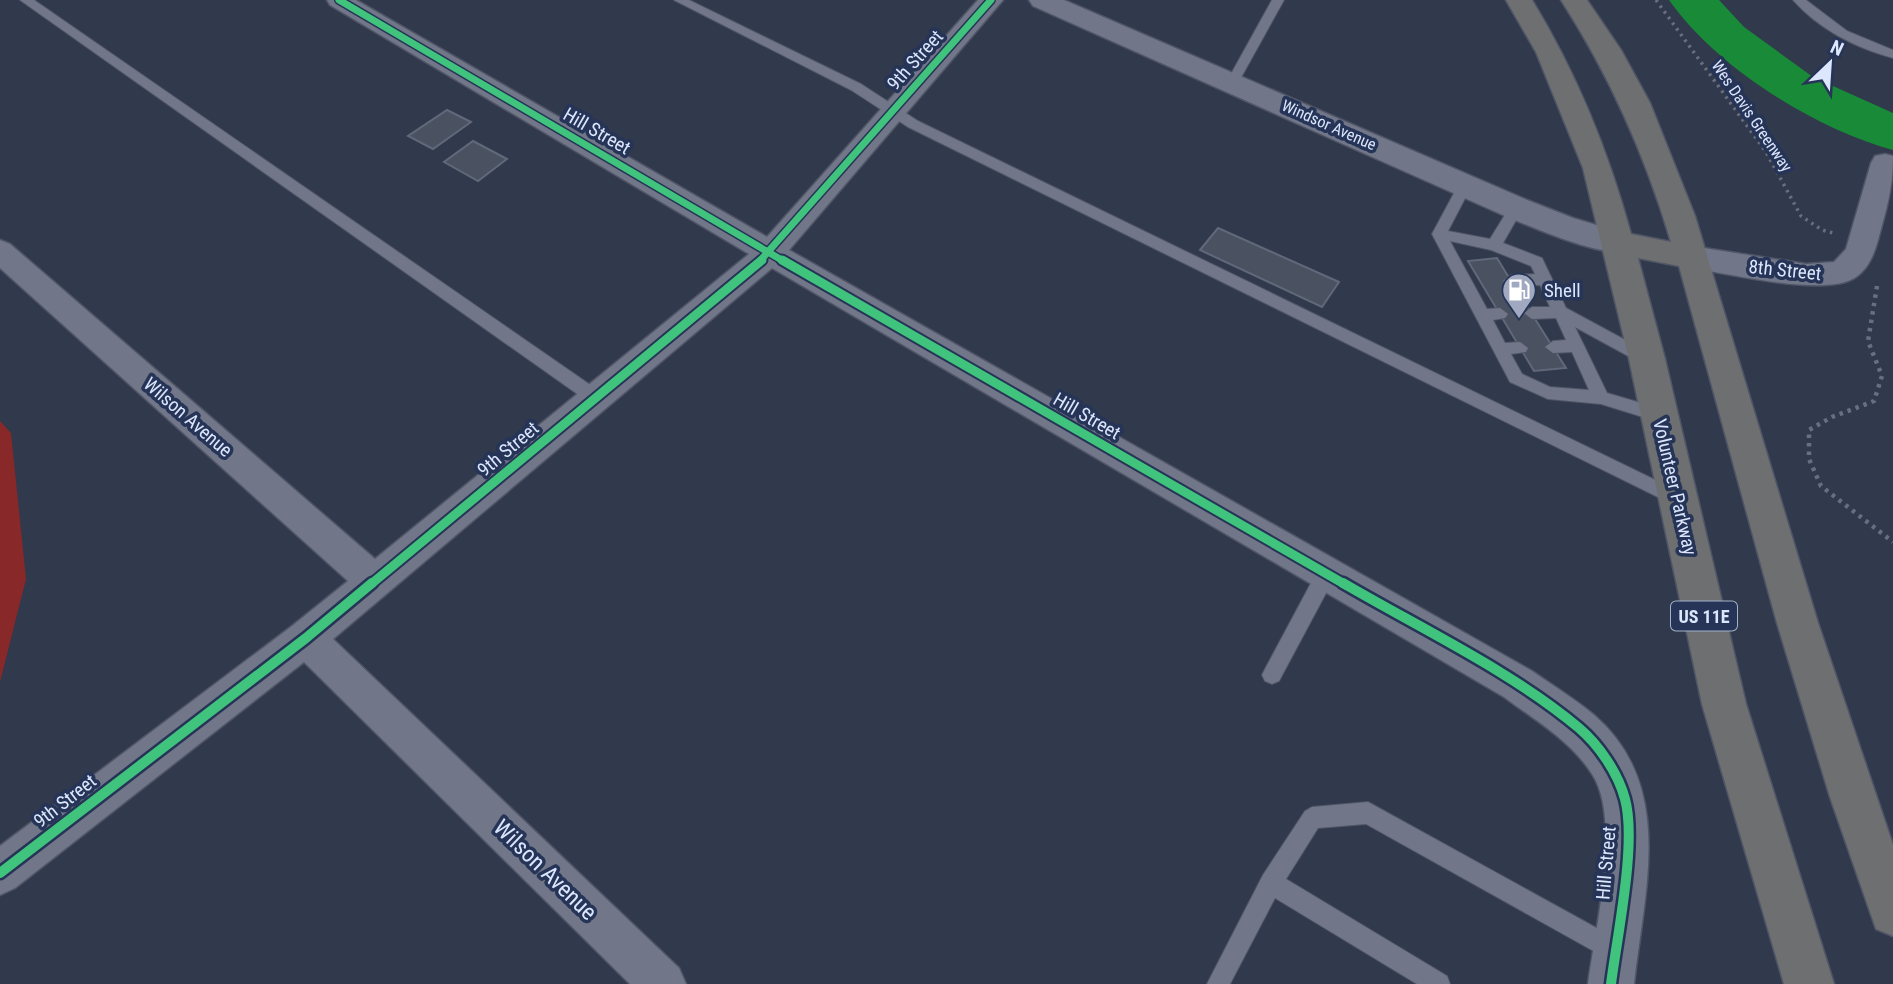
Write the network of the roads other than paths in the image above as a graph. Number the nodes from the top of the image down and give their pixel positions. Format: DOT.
graph roads {
  1 [pos="26,0"];
  2 [pos="339,0"];
  3 [pos="680,0"];
  4 [pos="991,0"];
  5 [pos="1042,0"];
  6 [pos="1278,0"];
  7 [pos="1519,0"];
  8 [pos="1574,0"];
  9 [pos="1799,0"];
  10 [pos="1893,54"];
  11 [pos="1232,83"];
  12 [pos="893,111"];
  13 [pos="1885,163"];
  14 [pos="1465,185"];
  15 [pos="1517,208"];
  16 [pos="1439,234"];
  17 [pos="1619,243"];
  18 [pos="1494,245"];
  19 [pos="0,251"];
  20 [pos="770,253"];
  21 [pos="1692,257"];
  22 [pos="1545,279"];
  23 [pos="1511,281"];
  24 [pos="1561,312"];
  25 [pos="1532,313"];
  26 [pos="1500,314"];
  27 [pos="1481,315"];
  28 [pos="1577,346"];
  29 [pos="1553,347"];
  30 [pos="1520,348"];
  31 [pos="1499,349"];
  32 [pos="1647,359"];
  33 [pos="596,398"];
  34 [pos="1601,398"];
  35 [pos="1658,415"];
  36 [pos="1679,500"];
  37 [pos="1326,574"];
  38 [pos="375,582"];
  39 [pos="306,638"];
  40 [pos="1272,675"];
  41 [pos="0,873"];
  42 [pos="1271,883"];
  43 [pos="1893,912"];
  44 [pos="1614,950"];
  45 [pos="663,984"];
  46 [pos="1218,984"];
  47 [pos="1439,984"];
  48 [pos="1611,984"];
  49 [pos="1809,984"];
  1 -- 33 [label="lane"];
  2 -- 20 [label="street, Hill Street"];
  3 -- 12 [label="lane"];
  4 -- 12 [label="street, 9th Street"];
  5 -- 11 [label="street, Windsor Avenue"];
  6 -- 11 [label="lane"];
  7 -- 17 [label="highway, Volunteer Parkway / US 11E"];
  8 -- 21 [label="highway"];
  9 -- 10 [label="lane"];
  11 -- 14 [label="street, Windsor Avenue"];
  12 -- 20 [label="street, 9th Street"];
  12 -- 36 [label="lane"];
  13 -- 21 [label="street, 8th Street"];
  14 -- 15 [label="street, Windsor Avenue"];
  14 -- 16 [label="lane"];
  15 -- 17 [label="street, Windsor Avenue"];
  15 -- 18 [label="lane"];
  16 -- 18 [label="lane"];
  16 -- 27 [label="lane"];
  17 -- 21 [label="highway"];
  17 -- 32 [label="highway, Volunteer Parkway / US 11E"];
  18 -- 22 [label="lane"];
  19 -- 38 [label="street, Wilson Avenue"];
  20 -- 33 [label="street, 9th Street"];
  20 -- 37 [label="street, Hill Street"];
  21 -- 43 [label="highway"];
  22 -- 23 [label="lane"];
  22 -- 24 [label="lane"];
  24 -- 25 [label="lane"];
  24 -- 28 [label="lane"];
  24 -- 32 [label="lane"];
  26 -- 27 [label="lane"];
  27 -- 31 [label="lane"];
  28 -- 29 [label="lane"];
  28 -- 34 [label="lane"];
  30 -- 31 [label="lane"];
  31 -- 34 [label="lane"];
  32 -- 35 [label="highway, Volunteer Parkway / US 11E"];
  33 -- 38 [label="street, 9th Street"];
  34 -- 35 [label="lane"];
  35 -- 36 [label="highway, Volunteer Parkway / US 11E"];
  36 -- 49 [label="highway, Volunteer Parkway / US 11E"];
  37 -- 40 [label="lane"];
  37 -- 44 [label="street, Hill Street"];
  38 -- 39 [label="street, 9th Street"];
  39 -- 41 [label="street, 9th Street"];
  39 -- 45 [label="street, Wilson Avenue"];
  42 -- 44 [label="lane"];
  42 -- 46 [label="lane"];
  42 -- 47 [label="lane"];
  44 -- 48 [label="street, Hill Street"];
}
